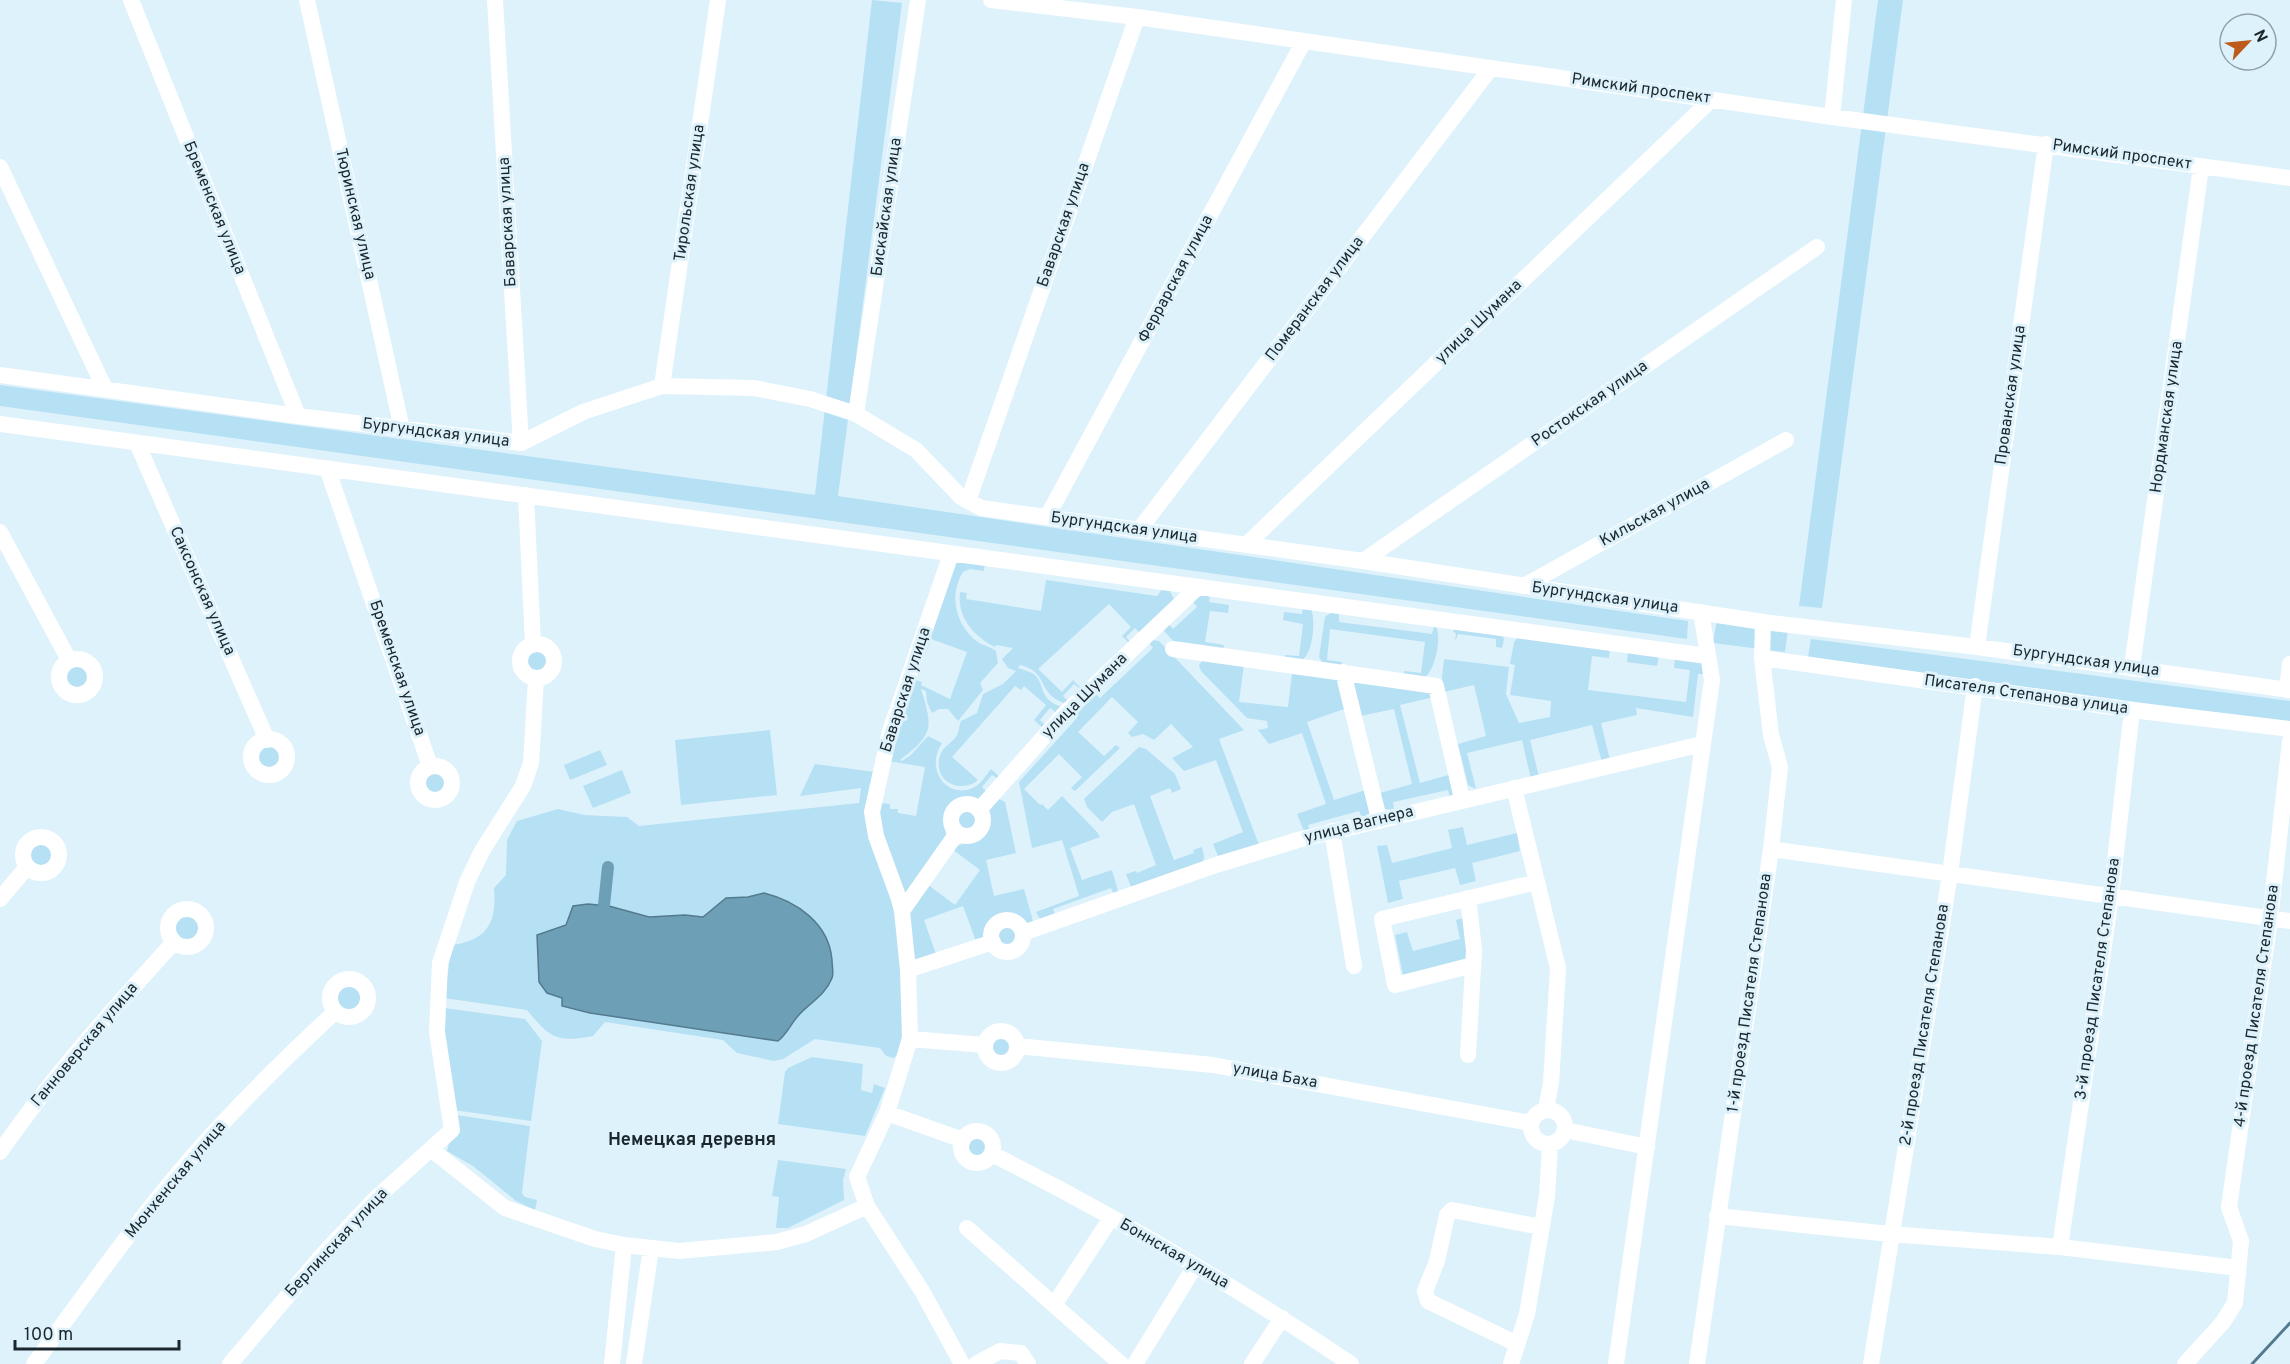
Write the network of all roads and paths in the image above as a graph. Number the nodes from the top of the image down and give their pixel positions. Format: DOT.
graph roads {
  1 [pos="131,0"];
  2 [pos="307,0"];
  3 [pos="495,0"];
  4 [pos="718,0"];
  5 [pos="918,0"];
  6 [pos="991,0"];
  7 [pos="1844,0"];
  8 [pos="1137,17"];
  9 [pos="1304,41"];
  10 [pos="1491,68"];
  11 [pos="1711,100"];
  12 [pos="1832,117"];
  13 [pos="2046,144"];
  14 [pos="0,167"];
  15 [pos="2201,167"];
  16 [pos="2290,178"];
  17 [pos="1817,247"];
  18 [pos="0,375"];
  19 [pos="662,386"];
  20 [pos="105,389"];
  21 [pos="856,414"];
  22 [pos="298,416"];
  23 [pos="0,424"];
  24 [pos="402,429"];
  25 [pos="1786,440"];
  26 [pos="137,443"];
  27 [pos="521,444"];
  28 [pos="327,468"];
  29 [pos="526,495"];
  30 [pos="968,501"];
  31 [pos="1047,517"];
  32 [pos="1139,530"];
  33 [pos="0,532"];
  34 [pos="1246,545"];
  35 [pos="951,554"];
  36 [pos="1363,561"];
  37 [pos="1524,586"];
  38 [pos="1198,587"];
  39 [pos="1701,612"];
  40 [pos="1763,622"];
  41 [pos="533,644"];
  42 [pos="1977,647"];
  43 [pos="1173,649"];
  44 [pos="1707,656"];
  45 [pos="1762,658"];
  46 [pos="69,660"];
  47 [pos="2290,664"];
  48 [pos="2132,667"];
  49 [pos="1343,672"];
  50 [pos="536,679"];
  51 [pos="1975,686"];
  52 [pos="2288,690"];
  53 [pos="2132,710"];
  54 [pos="2290,729"];
  55 [pos="267,740"];
  56 [pos="2290,741"];
  57 [pos="1702,744"];
  58 [pos="430,766"];
  59 [pos="1514,788"];
  60 [pos="1462,799"];
  61 [pos="979,810"];
  62 [pos="1379,819"];
  63 [pos="1332,831"];
  64 [pos="957,833"];
  65 [pos="1771,849"];
  66 [pos="27,867"];
  67 [pos="1950,874"];
  68 [pos="1537,882"];
  69 [pos="2111,897"];
  70 [pos="1468,898"];
  71 [pos="0,899"];
  72 [pos="902,911"];
  73 [pos="2270,919"];
  74 [pos="2290,921"];
  75 [pos="174,942"];
  76 [pos="1473,964"];
  77 [pos="1354,966"];
  78 [pos="908,970"];
  79 [pos="335,1012"];
  80 [pos="910,1038"];
  81 [pos="985,1045"];
  82 [pos="1017,1046"];
  83 [pos="1468,1055"];
  84 [pos="1546,1109"];
  85 [pos="887,1113"];
  86 [pos="1531,1123"];
  87 [pos="1565,1130"];
  88 [pos="1550,1144"];
  89 [pos="1647,1147"];
  90 [pos="432,1150"];
  91 [pos="0,1152"];
  92 [pos="867,1206"];
  93 [pos="1717,1216"];
  94 [pos="1111,1218"];
  95 [pos="1541,1227"];
  96 [pos="966,1228"];
  97 [pos="1890,1234"];
  98 [pos="624,1245"];
  99 [pos="2060,1247"];
  100 [pos="651,1248"];
  101 [pos="1195,1266"];
  102 [pos="2238,1268"];
  103 [pos="1054,1305"];
  104 [pos="1282,1318"];
  105 [pos="1517,1344"];
  106 [pos="34,1364"];
  107 [pos="230,1364"];
  108 [pos="612,1364"];
  109 [pos="634,1364"];
  110 [pos="962,1364"];
  111 [pos="976,1364"];
  112 [pos="1028,1364"];
  113 [pos="1121,1364"];
  114 [pos="1135,1364"];
  115 [pos="1252,1364"];
  116 [pos="1351,1364"];
  117 [pos="1511,1364"];
  118 [pos="1616,1364"];
  119 [pos="1696,1364"];
  120 [pos="1870,1364"];
  121 [pos="2185,1364"];
  1 -- 22 [label="street, Бременская улица"];
  2 -- 24 [label="street, Тюринская улица"];
  3 -- 27 [label="street, Баварская улица"];
  4 -- 19 [label="street, Тирольская улица"];
  5 -- 21 [label="street, Бискайская улица"];
  6 -- 8 [label="street, Римский проспект"];
  7 -- 12 [label="street"];
  8 -- 9 [label="street, Римский проспект"];
  8 -- 30 [label="street, Баварская улица"];
  9 -- 10 [label="street, Римский проспект"];
  9 -- 31 [label="street, Феррарская улица"];
  10 -- 11 [label="street, Римский проспект"];
  10 -- 32 [label="street, Померанская улица"];
  11 -- 12 [label="street, Римский проспект"];
  11 -- 34 [label="street, улица Шумана"];
  12 -- 13 [label="street, Римский проспект"];
  13 -- 15 [label="street, Римский проспект"];
  13 -- 42 [label="street, Прованская улица"];
  14 -- 20 [label="street"];
  15 -- 16 [label="street, Римский проспект"];
  15 -- 48 [label="street, Нордманская улица"];
  17 -- 36 [label="street, Ростокская улица"];
  18 -- 20 [label="street, Бургундская улица"];
  19 -- 21 [label="street, Бургундская улица"];
  19 -- 27 [label="street, Бургундская улица"];
  20 -- 22 [label="street, Бургундская улица"];
  21 -- 30 [label="street, Бургундская улица"];
  22 -- 24 [label="street, Бургундская улица"];
  23 -- 26 [label="street"];
  24 -- 27 [label="street, Бургундская улица"];
  25 -- 37 [label="street, Кильская улица"];
  26 -- 28 [label="street"];
  26 -- 55 [label="street, Саксонская улица"];
  28 -- 29 [label="street"];
  28 -- 58 [label="street, Бременская улица"];
  29 -- 35 [label="street"];
  29 -- 41 [label="street"];
  30 -- 31 [label="street, Бургундская улица"];
  31 -- 32 [label="street, Бургундская улица"];
  32 -- 34 [label="street, Бургундская улица"];
  33 -- 46 [label="street"];
  34 -- 36 [label="street, Бургундская улица"];
  35 -- 38 [label="street"];
  35 -- 72 [label="street, Баварская улица"];
  36 -- 37 [label="street, Бургундская улица"];
  37 -- 39 [label="street, Бургундская улица"];
  38 -- 44 [label="street"];
  38 -- 61 [label="street, улица Шумана"];
  39 -- 40 [label="street, Бургундская улица"];
  39 -- 44 [label="street"];
  40 -- 42 [label="street, Бургундская улица"];
  40 -- 45 [label="street, 1-й проезд Писателя Степанова"];
  41 -- 50 [label="street"];
  41 -- 50 [label="street"];
  42 -- 48 [label="street, Бургундская улица"];
  43 -- 49 [label="street"];
  44 -- 57 [label="street"];
  45 -- 51 [label="street, Писателя Степанова улица"];
  45 -- 65 [label="street, 1-й проезд Писателя Степанова"];
  47 -- 52 [label="street"];
  48 -- 52 [label="street, Бургундская улица"];
  49 -- 60 [label="street"];
  49 -- 62 [label="street"];
  50 -- 90 [label="street, Берлинская улица"];
  51 -- 53 [label="street, Писателя Степанова улица"];
  51 -- 67 [label="street, 2-й проезд Писателя Степанова"];
  53 -- 54 [label="street, Писателя Степанова улица"];
  53 -- 69 [label="street, 3-й проезд Писателя Степанова"];
  56 -- 73 [label="street, 4-й проезд Писателя Степанова"];
  57 -- 59 [label="street, улица Вагнера"];
  57 -- 89 [label="street"];
  59 -- 60 [label="street, улица Вагнера"];
  59 -- 68 [label="street"];
  60 -- 62 [label="street, улица Вагнера"];
  61 -- 64 [label="street"];
  61 -- 64 [label="street"];
  62 -- 63 [label="street, улица Вагнера"];
  63 -- 77 [label="street"];
  63 -- 78 [label="street, улица Вагнера"];
  64 -- 72 [label="street"];
  65 -- 67 [label="street"];
  65 -- 93 [label="street, 1-й проезд Писателя Степанова"];
  66 -- 71 [label="street"];
  67 -- 69 [label="street"];
  67 -- 97 [label="street, 2-й проезд Писателя Степанова"];
  68 -- 70 [label="street"];
  68 -- 84 [label="street"];
  69 -- 73 [label="street"];
  69 -- 99 [label="street, 3-й проезд Писателя Степанова"];
  70 -- 76 [label="street"];
  70 -- 76 [label="street"];
  72 -- 78 [label="street, Баварская улица"];
  73 -- 74 [label="street"];
  73 -- 102 [label="street, 4-й проезд Писателя Степанова"];
  75 -- 91 [label="street, Ганноверская улица"];
  76 -- 83 [label="street"];
  78 -- 80 [label="street, Баварская улица"];
  79 -- 106 [label="street, Мюнхенская улица"];
  80 -- 81 [label="street"];
  80 -- 85 [label="street, Баварская улица"];
  81 -- 82 [label="street"];
  81 -- 82 [label="street"];
  82 -- 86 [label="street, улица Баха"];
  84 -- 86 [label="street"];
  84 -- 87 [label="street"];
  85 -- 92 [label="street, Баварская улица"];
  85 -- 94 [label="street, Боннская улица"];
  86 -- 88 [label="street"];
  87 -- 88 [label="street"];
  87 -- 89 [label="street"];
  88 -- 95 [label="street"];
  89 -- 118 [label="street"];
  90 -- 98 [label="street"];
  90 -- 107 [label="street, Берлинская улица"];
  92 -- 100 [label="street"];
  92 -- 110 [label="street, Баварская улица"];
  93 -- 97 [label="street"];
  93 -- 119 [label="street, 1-й проезд Писателя Степанова"];
  94 -- 101 [label="street, Боннская улица"];
  94 -- 103 [label="street"];
  95 -- 105 [label="street"];
  95 -- 105 [label="street"];
  96 -- 103 [label="street"];
  97 -- 99 [label="street"];
  97 -- 120 [label="street, 2-й проезд Писателя Степанова"];
  98 -- 100 [label="street"];
  98 -- 108 [label="street"];
  99 -- 102 [label="street"];
  100 -- 109 [label="street"];
  101 -- 104 [label="street, Боннская улица"];
  101 -- 114 [label="street"];
  102 -- 121 [label="street"];
  103 -- 113 [label="street"];
  104 -- 115 [label="street"];
  104 -- 116 [label="street, Боннская улица"];
  105 -- 117 [label="street"];
  111 -- 112 [label="street"];
}
